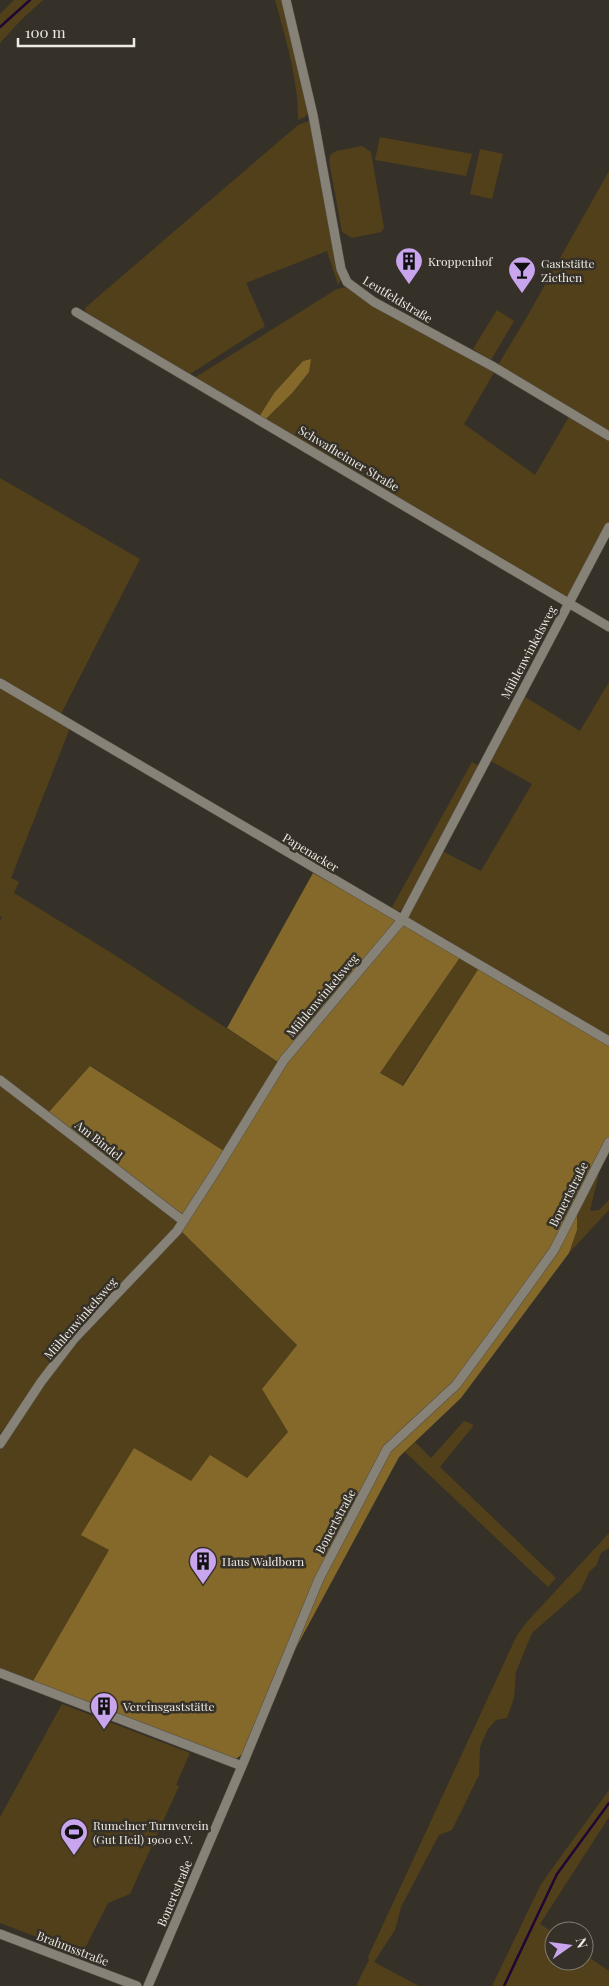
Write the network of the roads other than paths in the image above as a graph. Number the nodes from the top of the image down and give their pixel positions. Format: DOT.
graph roads {
  1 [pos="286,0"];
  2 [pos="76,312"];
  3 [pos="609,436"];
  4 [pos="609,527"];
  5 [pos="568,602"];
  6 [pos="609,626"];
  7 [pos="0,683"];
  8 [pos="402,920"];
  9 [pos="609,1041"];
  10 [pos="0,1080"];
  11 [pos="609,1142"];
  12 [pos="182,1220"];
  13 [pos="0,1444"];
  14 [pos="0,1674"];
  15 [pos="242,1766"];
  16 [pos="0,1934"];
  17 [pos="137,1986"];
  18 [pos="148,1986"];
  1 -- 3 [label="street, Leutfeldstraße"];
  2 -- 5 [label="street, Schwafheimer Straße"];
  4 -- 5 [label="street, Mühlenwinkelsweg"];
  5 -- 6 [label="street, Schwafheimer Straße"];
  5 -- 8 [label="street, Mühlenwinkelsweg"];
  7 -- 8 [label="street, Papenacker"];
  8 -- 9 [label="street, Papenacker"];
  8 -- 12 [label="street, Mühlenwinkelsweg"];
  10 -- 12 [label="street, Am Bindel"];
  11 -- 15 [label="street, Bonertstraße"];
  12 -- 13 [label="street, Mühlenwinkelsweg"];
  14 -- 15 [label="street"];
  15 -- 18 [label="street, Bonertstraße"];
  16 -- 17 [label="street, Brahmsstraße"];
}
